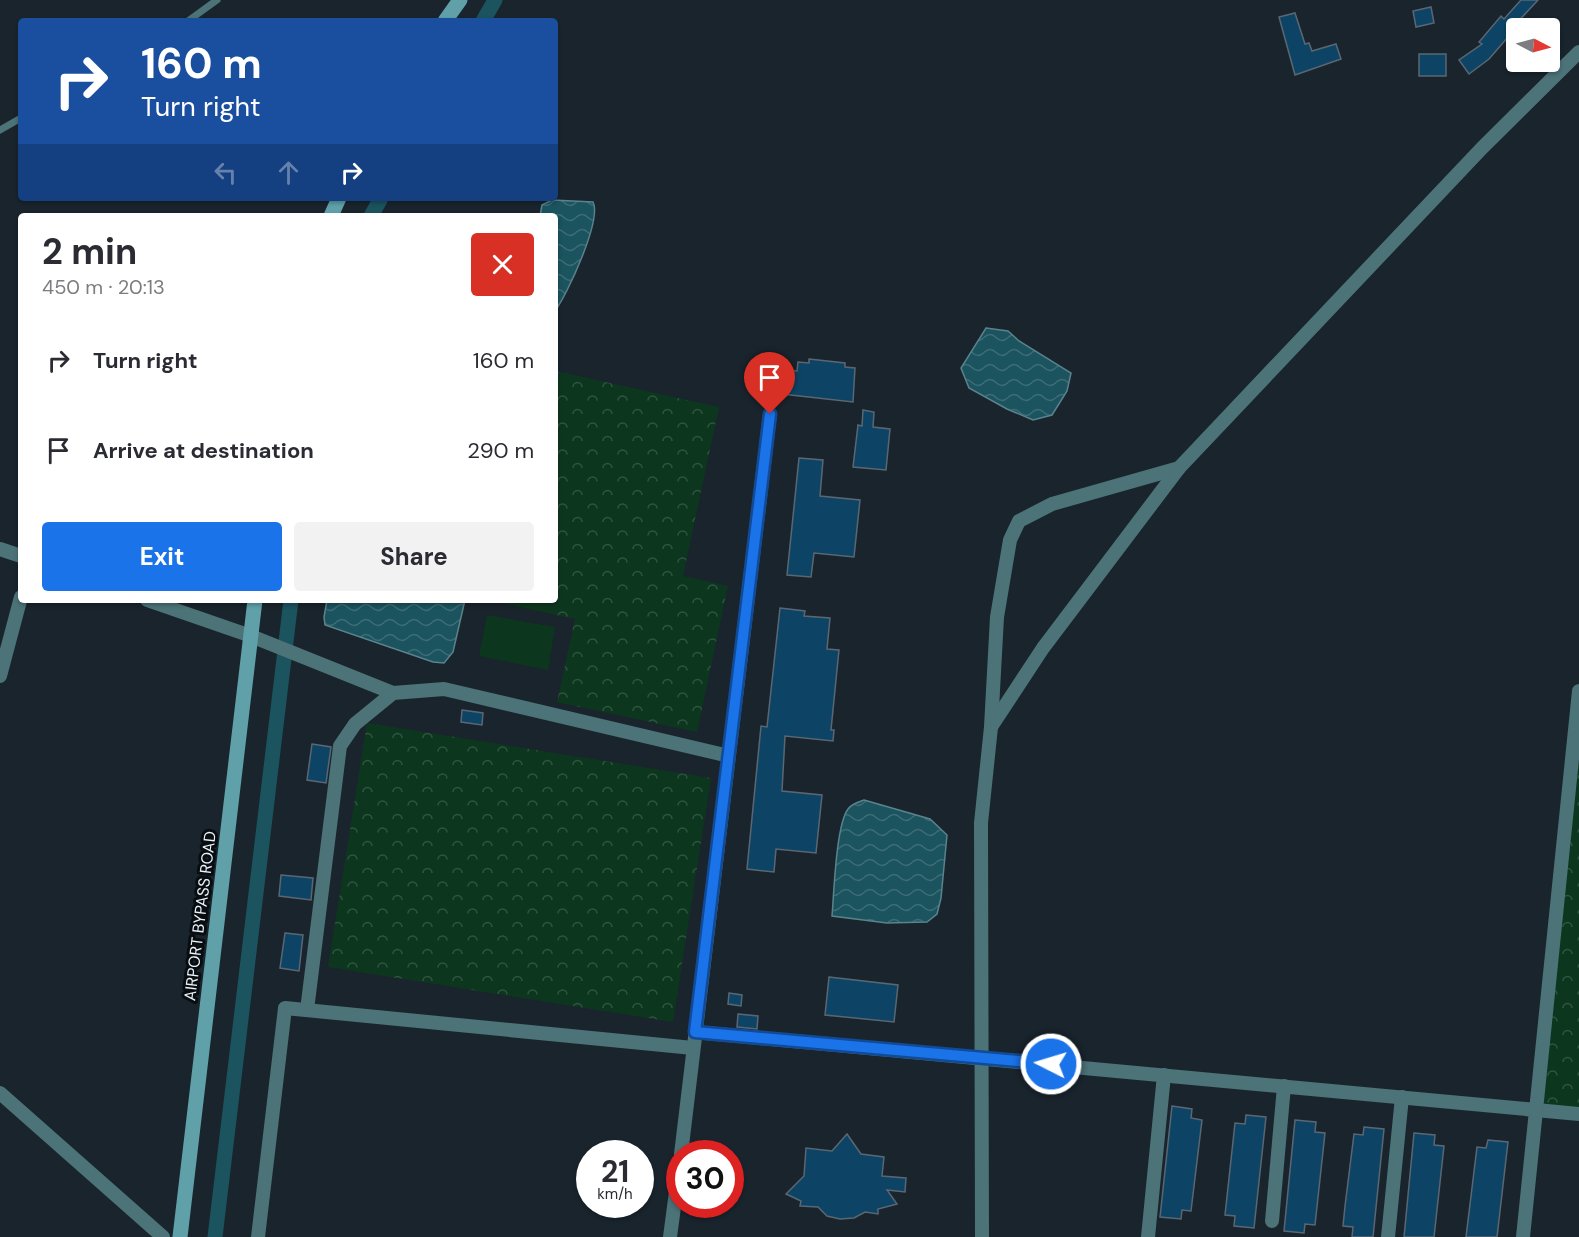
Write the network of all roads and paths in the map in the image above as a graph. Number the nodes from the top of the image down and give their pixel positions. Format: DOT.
graph roads {
  1 [pos="217,0"];
  2 [pos="460,0"];
  3 [pos="192,18"];
  4 [pos="447,18"];
  5 [pos="1579,52"];
  6 [pos="18,120"];
  7 [pos="0,130"];
  8 [pos="770,414"];
  9 [pos="1179,468"];
  10 [pos="0,549"];
  11 [pos="18,555"];
  12 [pos="19,603"];
  13 [pos="156,603"];
  14 [pos="255,603"];
  15 [pos="251,636"];
  16 [pos="0,676"];
  17 [pos="1579,690"];
  18 [pos="393,693"];
  19 [pos="992,727"];
  20 [pos="729,756"];
  21 [pos="308,1010"];
  22 [pos="695,1032"];
  23 [pos="693,1048"];
  24 [pos="983,1058"];
  25 [pos="1164,1075"];
  26 [pos="1284,1086"];
  27 [pos="0,1094"];
  28 [pos="1402,1097"];
  29 [pos="1535,1109"];
  30 [pos="1579,1113"];
  31 [pos="683,1140"];
  32 [pos="673,1218"];
  33 [pos="1272,1221"];
  34 [pos="163,1237"];
  35 [pos="180,1237"];
  36 [pos="258,1237"];
  37 [pos="670,1237"];
  38 [pos="982,1237"];
  39 [pos="1148,1237"];
  40 [pos="1388,1237"];
  41 [pos="1523,1237"];
  1 -- 3 [label="lane"];
  2 -- 4 [label="street"];
  5 -- 9 [label="street"];
  6 -- 7 [label="lane"];
  8 -- 20 [label="street"];
  9 -- 19 [label="street"];
  9 -- 19 [label="street"];
  10 -- 11 [label="street"];
  12 -- 16 [label="street"];
  13 -- 15 [label="street"];
  14 -- 15 [label="street, AIRPORT BYPASS ROAD"];
  15 -- 18 [label="street"];
  15 -- 35 [label="street, AIRPORT BYPASS ROAD"];
  17 -- 29 [label="street"];
  18 -- 20 [label="street"];
  18 -- 21 [label="street"];
  19 -- 24 [label="street"];
  20 -- 22 [label="street"];
  21 -- 23 [label="street"];
  21 -- 36 [label="street"];
  22 -- 23 [label="street"];
  22 -- 24 [label="street"];
  23 -- 31 [label="street"];
  24 -- 25 [label="street"];
  24 -- 38 [label="street"];
  25 -- 26 [label="street"];
  25 -- 39 [label="street"];
  26 -- 28 [label="street"];
  26 -- 33 [label="street"];
  27 -- 34 [label="street"];
  28 -- 29 [label="street"];
  28 -- 40 [label="street"];
  29 -- 30 [label="street"];
  29 -- 41 [label="street"];
  32 -- 37 [label="street"];
}
